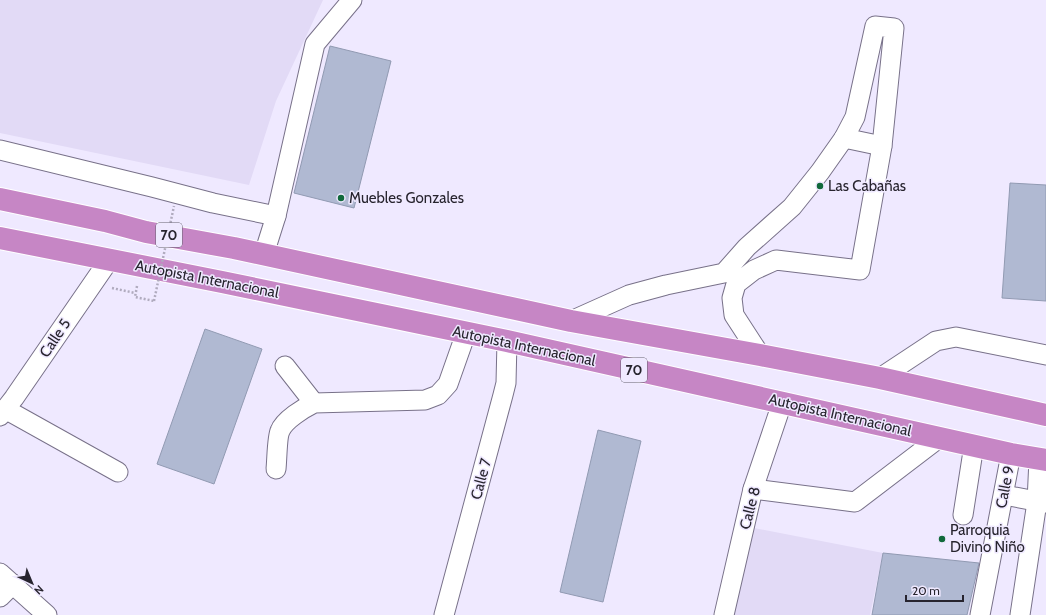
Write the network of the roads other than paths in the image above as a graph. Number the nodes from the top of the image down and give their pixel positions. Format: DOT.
graph roads {
  1 [pos="352,0"];
  2 [pos="844,138"];
  3 [pos="882,146"];
  4 [pos="0,150"];
  5 [pos="0,199"];
  6 [pos="276,216"];
  7 [pos="0,238"];
  8 [pos="264,254"];
  9 [pos="109,260"];
  10 [pos="730,279"];
  11 [pos="571,321"];
  12 [pos="466,333"];
  13 [pos="507,341"];
  14 [pos="760,355"];
  15 [pos="1046,355"];
  16 [pos="285,366"];
  17 [pos="880,378"];
  18 [pos="314,403"];
  19 [pos="782,403"];
  20 [pos="3,413"];
  21 [pos="1046,415"];
  22 [pos="939,438"];
  23 [pos="974,446"];
  24 [pos="1012,454"];
  25 [pos="1043,460"];
  26 [pos="276,469"];
  27 [pos="118,472"];
  28 [pos="753,489"];
  29 [pos="1004,495"];
  30 [pos="1042,502"];
  31 [pos="963,515"];
  32 [pos="4,585"];
  33 [pos="47,615"];
  34 [pos="444,615"];
  35 [pos="724,615"];
  36 [pos="980,615"];
  37 [pos="1020,615"];
  1 -- 6 [label="street"];
  2 -- 3 [label="street"];
  2 -- 3 [label="street"];
  2 -- 10 [label="street"];
  3 -- 10 [label="street"];
  4 -- 6 [label="street"];
  5 -- 8 [label="highway, 70"];
  6 -- 8 [label="street"];
  7 -- 9 [label="highway, Autopista Internacional / 70"];
  8 -- 11 [label="highway, 70"];
  9 -- 12 [label="highway, Autopista Internacional / 70"];
  9 -- 20 [label="street, Calle 5"];
  10 -- 11 [label="street"];
  10 -- 14 [label="street"];
  11 -- 14 [label="highway, 70"];
  12 -- 13 [label="highway, Autopista Internacional / 70"];
  12 -- 18 [label="street"];
  13 -- 19 [label="highway, Autopista Internacional / 70"];
  13 -- 34 [label="street, Calle 7"];
  14 -- 17 [label="highway, 70"];
  15 -- 17 [label="street"];
  16 -- 18 [label="street"];
  17 -- 21 [label="highway, 70"];
  18 -- 26 [label="street"];
  19 -- 22 [label="highway, Autopista Internacional / 70"];
  19 -- 28 [label="street, Calle 8"];
  20 -- 27 [label="street"];
  22 -- 23 [label="highway, Autopista Internacional / 70"];
  22 -- 28 [label="street"];
  23 -- 24 [label="highway, Autopista Internacional / 70"];
  23 -- 31 [label="street"];
  24 -- 25 [label="highway, Autopista Internacional / 70"];
  24 -- 29 [label="street, Calle 9"];
  25 -- 30 [label="street"];
  28 -- 35 [label="street, Calle 8"];
  29 -- 30 [label="street"];
  29 -- 36 [label="street, Calle 9"];
  30 -- 37 [label="street"];
  32 -- 33 [label="street"];
}
